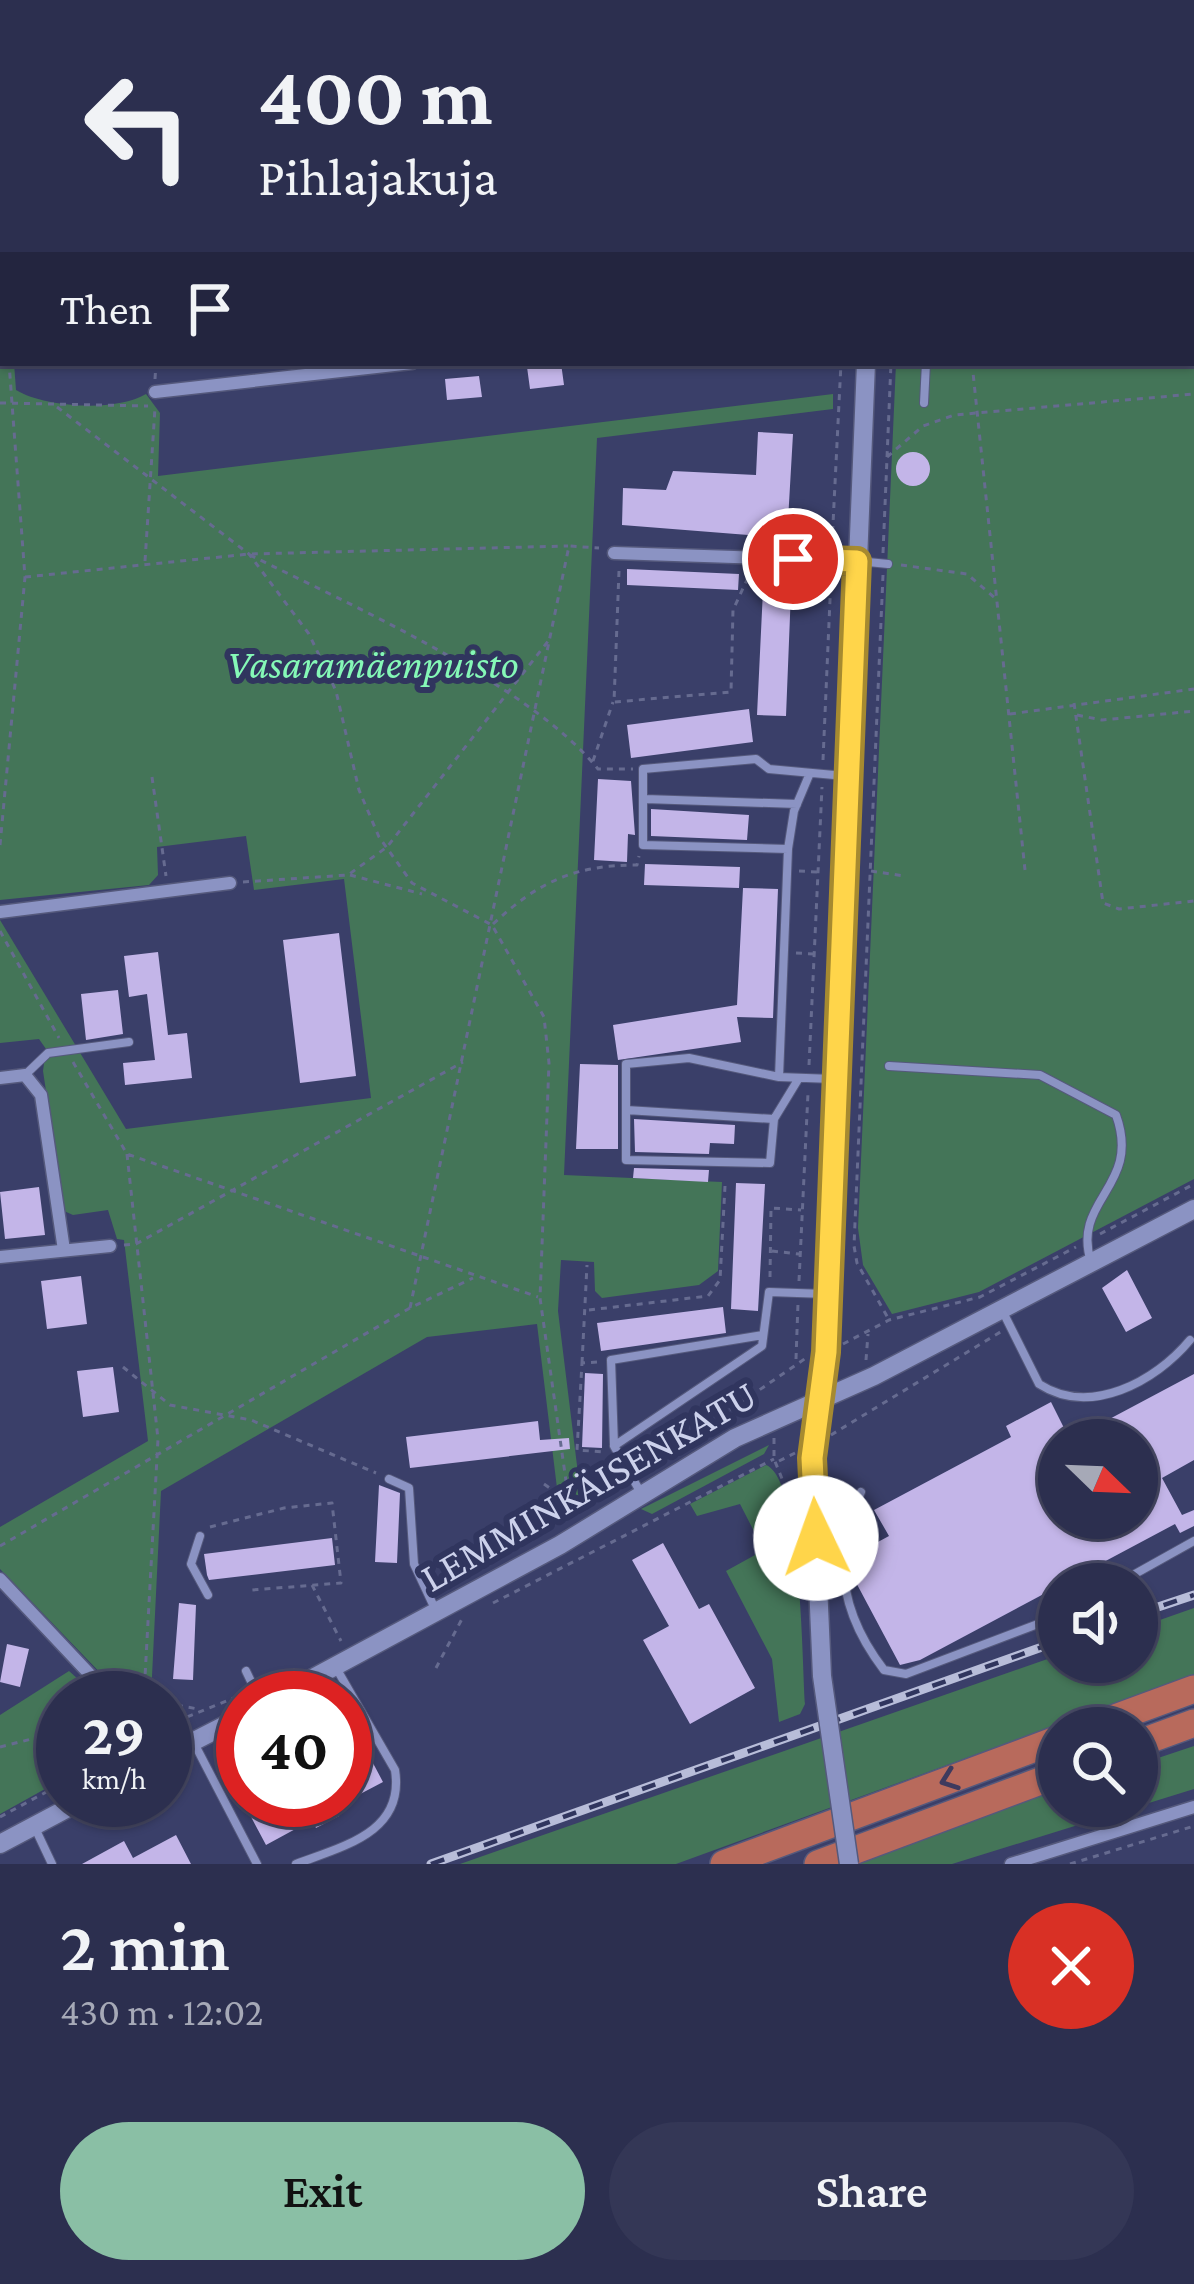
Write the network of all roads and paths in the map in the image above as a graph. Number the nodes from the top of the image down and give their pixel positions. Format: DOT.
graph roads {
  1 [pos="9,366"];
  2 [pos="58,366"];
  3 [pos="391,366"];
  4 [pos="842,366"];
  5 [pos="866,366"];
  6 [pos="891,366"];
  7 [pos="926,366"];
  8 [pos="972,366"];
  9 [pos="58,375"];
  10 [pos="1194,394"];
  11 [pos="155,399"];
  12 [pos="0,403"];
  13 [pos="924,403"];
  14 [pos="11,404"];
  15 [pos="57,407"];
  16 [pos="978,415"];
  17 [pos="887,458"];
  18 [pos="150,479"];
  19 [pos="569,546"];
  20 [pos="617,553"];
  21 [pos="249,554"];
  22 [pos="754,558"];
  23 [pos="831,560"];
  24 [pos="857,561"];
  25 [pos="145,562"];
  26 [pos="885,564"];
  27 [pos="25,577"];
  28 [pos="997,600"];
  29 [pos="550,639"];
  30 [pos="1194,689"];
  31 [pos="507,692"];
  32 [pos="614,701"];
  33 [pos="1074,703"];
  34 [pos="534,710"];
  35 [pos="1194,711"];
  36 [pos="1008,714"];
  37 [pos="1076,715"];
  38 [pos="592,763"];
  39 [pos="644,769"];
  40 [pos="810,773"];
  41 [pos="822,774"];
  42 [pos="847,776"];
  43 [pos="152,777"];
  44 [pos="645,799"];
  45 [pos="797,805"];
  46 [pos="643,844"];
  47 [pos="0,845"];
  48 [pos="387,847"];
  49 [pos="788,849"];
  50 [pos="1025,870"];
  51 [pos="785,871"];
  52 [pos="870,871"];
  53 [pos="818,872"];
  54 [pos="349,875"];
  55 [pos="904,876"];
  56 [pos="230,884"];
  57 [pos="168,890"];
  58 [pos="429,896"];
  59 [pos="1194,901"];
  60 [pos="0,912"];
  61 [pos="492,925"];
  62 [pos="0,932"];
  63 [pos="782,953"];
  64 [pos="814,954"];
  65 [pos="129,1042"];
  66 [pos="66,1050"];
  67 [pos="464,1062"];
  68 [pos="889,1066"];
  69 [pos="25,1075"];
  70 [pos="779,1077"];
  71 [pos="0,1078"];
  72 [pos="804,1078"];
  73 [pos="835,1078"];
  74 [pos="626,1109"];
  75 [pos="775,1119"];
  76 [pos="127,1154"];
  77 [pos="1194,1184"];
  78 [pos="725,1186"];
  79 [pos="232,1190"];
  80 [pos="1194,1209"];
  81 [pos="802,1210"];
  82 [pos="1085,1242"];
  83 [pos="136,1244"];
  84 [pos="110,1246"];
  85 [pos="64,1250"];
  86 [pos="771,1251"];
  87 [pos="801,1254"];
  88 [pos="0,1257"];
  89 [pos="422,1258"];
  90 [pos="1092,1263"];
  91 [pos="587,1265"];
  92 [pos="478,1277"];
  93 [pos="769,1292"];
  94 [pos="799,1293"];
  95 [pos="828,1294"];
  96 [pos="540,1298"];
  97 [pos="410,1308"];
  98 [pos="589,1310"];
  99 [pos="1003,1311"];
  100 [pos="889,1320"];
  101 [pos="764,1335"];
  102 [pos="856,1337"];
  103 [pos="1190,1340"];
  104 [pos="611,1360"];
  105 [pos="582,1363"];
  106 [pos="123,1367"];
  107 [pos="152,1394"];
  108 [pos="820,1399"];
  109 [pos="228,1414"];
  110 [pos="616,1449"];
  111 [pos="158,1452"];
  112 [pos="389,1479"];
  113 [pos="544,1484"];
  114 [pos="636,1486"];
  115 [pos="861,1492"];
  116 [pos="565,1498"];
  117 [pos="591,1504"];
  118 [pos="571,1518"];
  119 [pos="797,1519"];
  120 [pos="200,1536"];
  121 [pos="1194,1541"];
  122 [pos="0,1546"];
  123 [pos="1155,1563"];
  124 [pos="0,1580"];
  125 [pos="311,1583"];
  126 [pos="252,1590"];
  127 [pos="208,1595"];
  128 [pos="483,1607"];
  129 [pos="436,1613"];
  130 [pos="463,1617"];
  131 [pos="1038,1624"];
  132 [pos="341,1642"];
  133 [pos="335,1666"];
  134 [pos="436,1668"];
  135 [pos="86,1671"];
  136 [pos="145,1671"];
  137 [pos="326,1671"];
  138 [pos="338,1671"];
  139 [pos="1194,1689"];
  140 [pos="216,1704"];
  141 [pos="1145,1707"];
  142 [pos="192,1708"];
  143 [pos="198,1709"];
  144 [pos="192,1712"];
  145 [pos="1194,1723"];
  146 [pos="216,1730"];
  147 [pos="372,1730"];
  148 [pos="1158,1736"];
  149 [pos="36,1738"];
  150 [pos="194,1742"];
  151 [pos="0,1747"];
  152 [pos="1038,1747"];
  153 [pos="396,1748"];
  154 [pos="386,1753"];
  155 [pos="1038,1782"];
  156 [pos="36,1798"];
  157 [pos="1194,1808"];
  158 [pos="0,1817"];
  159 [pos="34,1826"];
  160 [pos="1194,1826"];
  161 [pos="0,1844"];
  162 [pos="52,1864"];
  163 [pos="257,1864"];
  164 [pos="296,1864"];
  165 [pos="724,1864"];
  166 [pos="818,1864"];
  167 [pos="850,1864"];
  168 [pos="1011,1864"];
  169 [pos="1070,1864"];
  1 -- 14 [label="path"];
  2 -- 9 [label="path"];
  3 -- 11 [label="street"];
  4 -- 23 [label="path"];
  5 -- 24 [label="street"];
  6 -- 17 [label="path"];
  7 -- 13 [label="lane"];
  8 -- 16 [label="path"];
  10 -- 16 [label="path"];
  11 -- 15 [label="path"];
  11 -- 18 [label="path"];
  12 -- 14 [label="path"];
  14 -- 15 [label="path"];
  14 -- 27 [label="path"];
  15 -- 18 [label="path"];
  16 -- 17 [label="path"];
  16 -- 28 [label="path"];
  17 -- 26 [label="path"];
  18 -- 21 [label="path"];
  18 -- 25 [label="path"];
  19 -- 20 [label="path"];
  19 -- 21 [label="path"];
  19 -- 29 [label="path"];
  20 -- 22 [label="street"];
  20 -- 32 [label="path"];
  21 -- 25 [label="path"];
  21 -- 31 [label="path"];
  21 -- 48 [label="path"];
  22 -- 23 [label="street"];
  22 -- 32 [label="path"];
  23 -- 24 [label="street"];
  23 -- 41 [label="path"];
  24 -- 26 [label="lane"];
  24 -- 42 [label="street"];
  25 -- 27 [label="path"];
  26 -- 28 [label="path"];
  26 -- 52 [label="path"];
  27 -- 47 [label="path"];
  28 -- 36 [label="path"];
  29 -- 31 [label="path"];
  29 -- 34 [label="path"];
  30 -- 33 [label="path"];
  31 -- 34 [label="path"];
  31 -- 48 [label="path"];
  32 -- 38 [label="path"];
  33 -- 36 [label="path"];
  33 -- 37 [label="path"];
  34 -- 38 [label="path"];
  34 -- 61 [label="path"];
  35 -- 37 [label="path"];
  36 -- 50 [label="path"];
  37 -- 59 [label="path"];
  38 -- 39 [label="path"];
  39 -- 40 [label="lane"];
  39 -- 44 [label="lane"];
  40 -- 41 [label="lane"];
  40 -- 45 [label="lane"];
  41 -- 42 [label="lane"];
  41 -- 53 [label="path"];
  42 -- 73 [label="street"];
  43 -- 57 [label="path"];
  44 -- 45 [label="lane"];
  44 -- 46 [label="lane"];
  45 -- 49 [label="lane"];
  46 -- 49 [label="lane"];
  46 -- 61 [label="path"];
  48 -- 54 [label="path"];
  48 -- 58 [label="path"];
  49 -- 51 [label="lane"];
  51 -- 53 [label="path"];
  51 -- 63 [label="lane"];
  52 -- 55 [label="path"];
  52 -- 100 [label="path"];
  53 -- 64 [label="path"];
  54 -- 56 [label="path"];
  54 -- 58 [label="path"];
  56 -- 57 [label="street"];
  57 -- 60 [label="street"];
  58 -- 61 [label="path"];
  61 -- 67 [label="path"];
  61 -- 96 [label="path"];
  62 -- 66 [label="path"];
  63 -- 64 [label="path"];
  63 -- 70 [label="lane"];
  64 -- 72 [label="path"];
  65 -- 66 [label="lane"];
  66 -- 69 [label="lane"];
  66 -- 76 [label="path"];
  67 -- 79 [label="path"];
  67 -- 89 [label="path"];
  68 -- 82 [label="lane"];
  69 -- 71 [label="street"];
  69 -- 85 [label="street"];
  70 -- 72 [label="lane"];
  70 -- 74 [label="lane"];
  72 -- 73 [label="lane"];
  72 -- 75 [label="lane"];
  72 -- 81 [label="path"];
  73 -- 95 [label="street"];
  74 -- 75 [label="lane"];
  74 -- 75 [label="lane"];
  76 -- 79 [label="path"];
  76 -- 83 [label="path"];
  77 -- 82 [label="path"];
  78 -- 98 [label="path"];
  79 -- 83 [label="path"];
  79 -- 89 [label="path"];
  80 -- 90 [label="street, LEMMINKÄISENKATU"];
  81 -- 86 [label="path"];
  81 -- 87 [label="path"];
  82 -- 90 [label="lane"];
  82 -- 100 [label="path"];
  83 -- 107 [label="path"];
  84 -- 85 [label="street"];
  85 -- 88 [label="street"];
  86 -- 87 [label="path"];
  86 -- 93 [label="path"];
  87 -- 94 [label="path"];
  89 -- 92 [label="path"];
  89 -- 97 [label="path"];
  90 -- 99 [label="street, LEMMINKÄISENKATU"];
  91 -- 98 [label="path"];
  92 -- 96 [label="path"];
  92 -- 97 [label="path"];
  93 -- 94 [label="lane"];
  93 -- 101 [label="lane"];
  94 -- 95 [label="lane"];
  94 -- 114 [label="path"];
  95 -- 108 [label="street"];
  96 -- 116 [label="path"];
  97 -- 109 [label="path"];
  98 -- 105 [label="path"];
  99 -- 103 [label="lane"];
  99 -- 108 [label="street, LEMMINKÄISENKATU"];
  100 -- 102 [label="path"];
  101 -- 104 [label="lane"];
  101 -- 110 [label="lane"];
  104 -- 105 [label="path"];
  104 -- 110 [label="lane"];
  105 -- 110 [label="path"];
  106 -- 107 [label="path"];
  107 -- 109 [label="path"];
  107 -- 111 [label="path"];
  108 -- 114 [label="street, LEMMINKÄISENKATU"];
  108 -- 167 [label="street, bridge"];
  109 -- 111 [label="path"];
  109 -- 112 [label="path"];
  110 -- 114 [label="lane"];
  111 -- 122 [label="path"];
  111 -- 136 [label="path"];
  112 -- 129 [label="lane"];
  113 -- 116 [label="path"];
  114 -- 117 [label="path"];
  114 -- 129 [label="street, LEMMINKÄISENKATU"];
  115 -- 131 [label="lane"];
  116 -- 118 [label="path"];
  119 -- 128 [label="path"];
  120 -- 125 [label="path"];
  120 -- 127 [label="lane"];
  121 -- 123 [label="lane"];
  124 -- 135 [label="street"];
  125 -- 126 [label="path"];
  125 -- 132 [label="path"];
  129 -- 133 [label="street, LEMMINKÄISENKATU"];
  130 -- 134 [label="path"];
  133 -- 137 [label="street, LEMMINKÄISENKATU"];
  133 -- 138 [label="lane"];
  139 -- 141 [label="highway"];
  140 -- 143 [label="path"];
  142 -- 143 [label="path"];
  143 -- 144 [label="path"];
  145 -- 148 [label="highway"];
  146 -- 150 [label="street"];
  147 -- 154 [label="lane"];
  149 -- 151 [label="path"];
  150 -- 163 [label="lane"];
  152 -- 165 [label="highway, one-way"];
  153 -- 154 [label="lane"];
  154 -- 164 [label="lane"];
  155 -- 166 [label="highway"];
  156 -- 158 [label="path"];
  157 -- 168 [label="street"];
  159 -- 161 [label="street"];
  159 -- 162 [label="lane"];
  160 -- 169 [label="path"];
}
